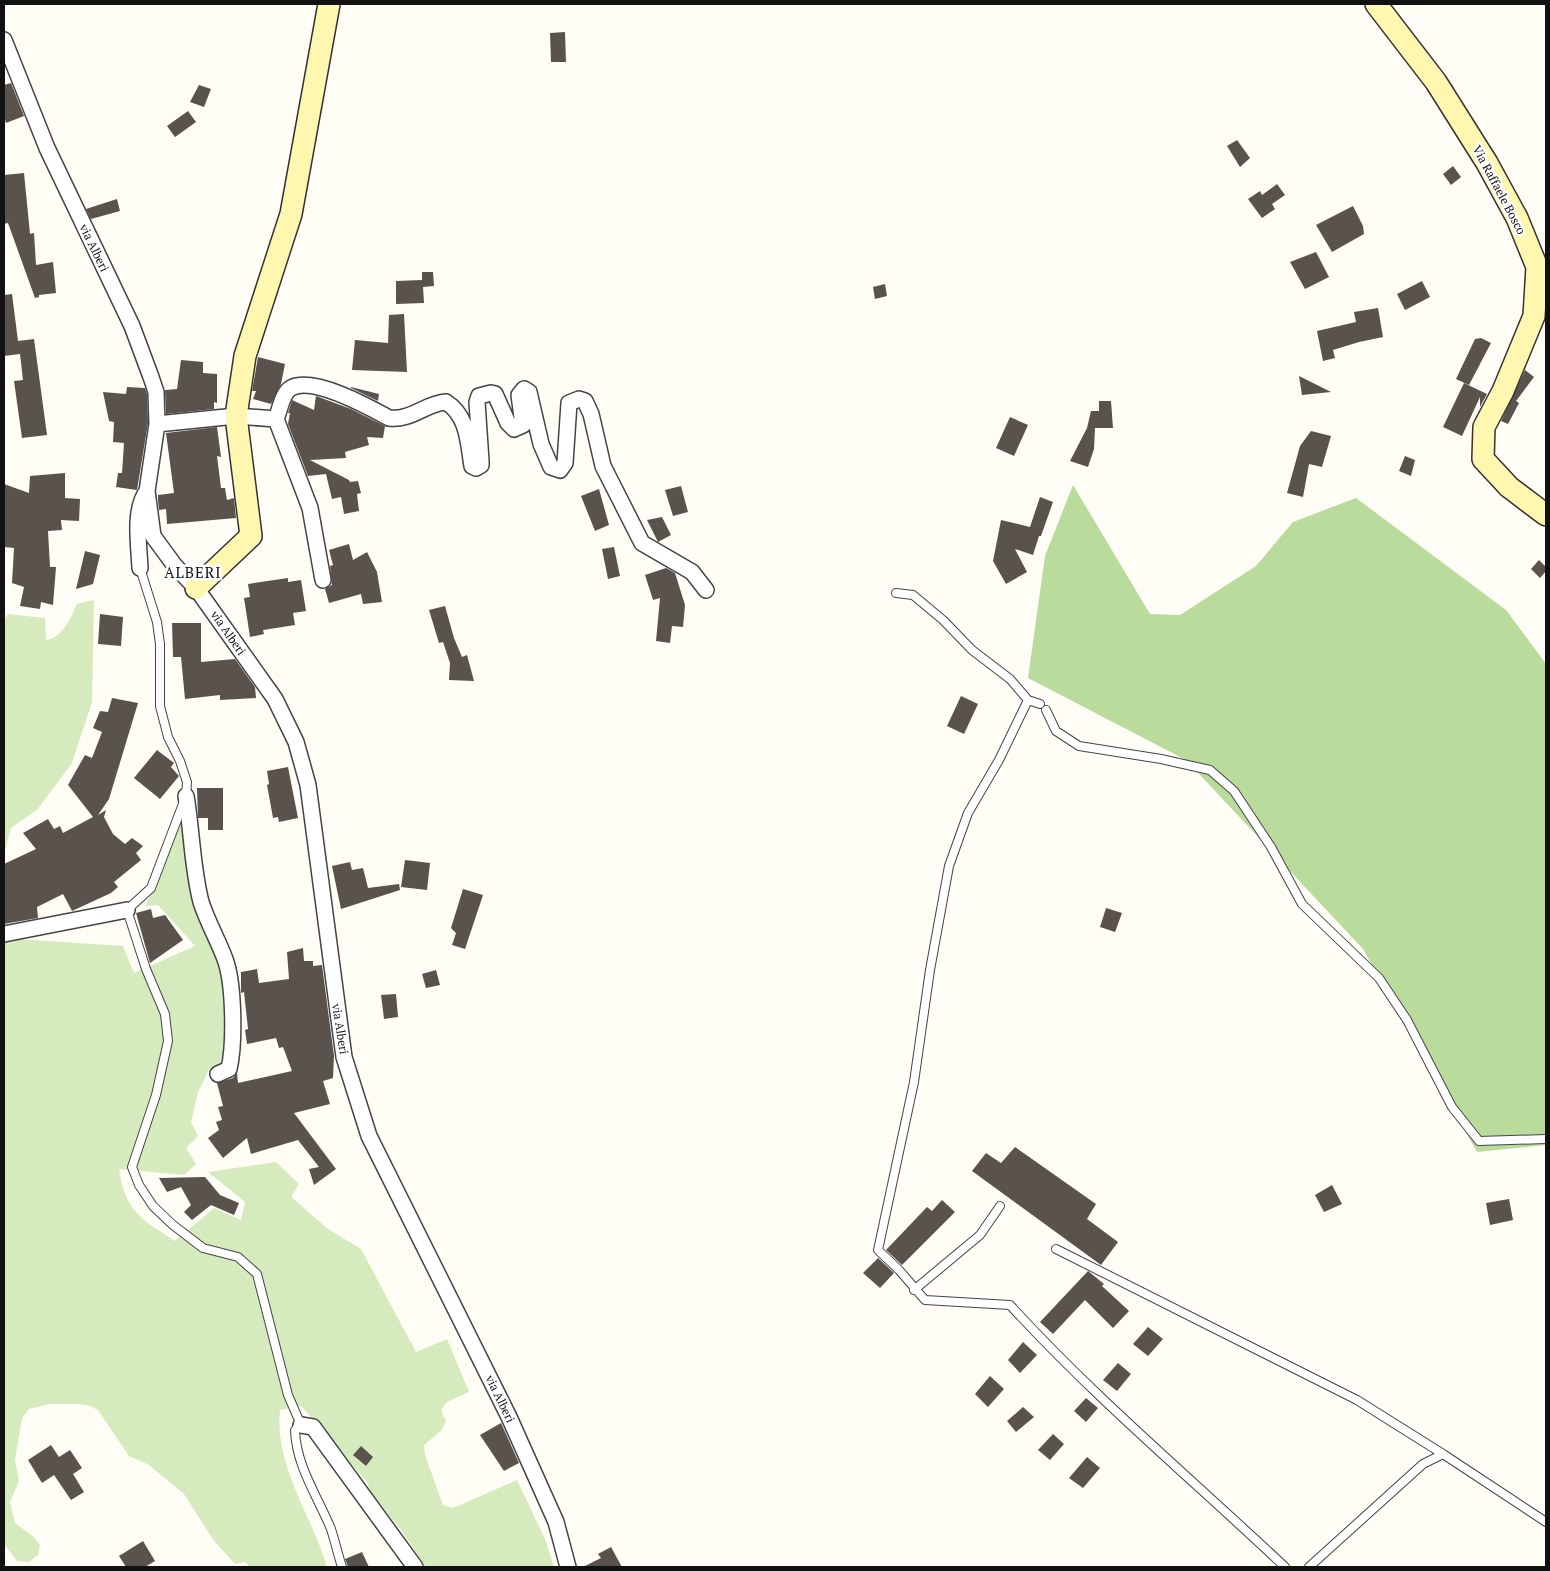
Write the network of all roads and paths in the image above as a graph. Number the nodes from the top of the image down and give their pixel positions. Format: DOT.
graph roads {
  1 [pos="329,4"];
  2 [pos="1376,4"];
  3 [pos="4,40"];
  4 [pos="236,416"];
  5 [pos="276,419"];
  6 [pos="156,424"];
  7 [pos="147,492"];
  8 [pos="1546,515"];
  9 [pos="140,568"];
  10 [pos="324,580"];
  11 [pos="196,588"];
  12 [pos="706,590"];
  13 [pos="896,593"];
  14 [pos="1028,700"];
  15 [pos="186,796"];
  16 [pos="127,910"];
  17 [pos="4,934"];
  18 [pos="218,1074"];
  19 [pos="1546,1139"];
  20 [pos="1000,1206"];
  21 [pos="1056,1249"];
  22 [pos="914,1290"];
  23 [pos="301,1425"];
  24 [pos="1443,1454"];
  25 [pos="1546,1522"];
  26 [pos="342,1567"];
  27 [pos="416,1567"];
  28 [pos="568,1567"];
  29 [pos="1285,1567"];
  30 [pos="1309,1567"];
  1 -- 4 [label="street"];
  2 -- 8 [label="street, Via Raffaele Bosco"];
  3 -- 6 [label="street, via Alberi"];
  4 -- 5 [label="street"];
  4 -- 6 [label="street"];
  4 -- 11 [label="street"];
  5 -- 10 [label="street"];
  5 -- 12 [label="street"];
  6 -- 7 [label="street, via Alberi"];
  7 -- 9 [label="street, via Alberi"];
  7 -- 11 [label="street, via Alberi"];
  9 -- 15 [label="lane, via Alberi"];
  11 -- 28 [label="street, via Alberi"];
  13 -- 14 [label="lane"];
  14 -- 19 [label="lane"];
  14 -- 22 [label="lane"];
  15 -- 16 [label="lane, via Alberi"];
  15 -- 18 [label="street"];
  16 -- 17 [label="street"];
  16 -- 23 [label="lane"];
  20 -- 22 [label="lane"];
  21 -- 24 [label="lane"];
  22 -- 29 [label="lane"];
  23 -- 26 [label="lane"];
  23 -- 27 [label="street"];
  24 -- 25 [label="lane"];
  24 -- 30 [label="lane"];
}
